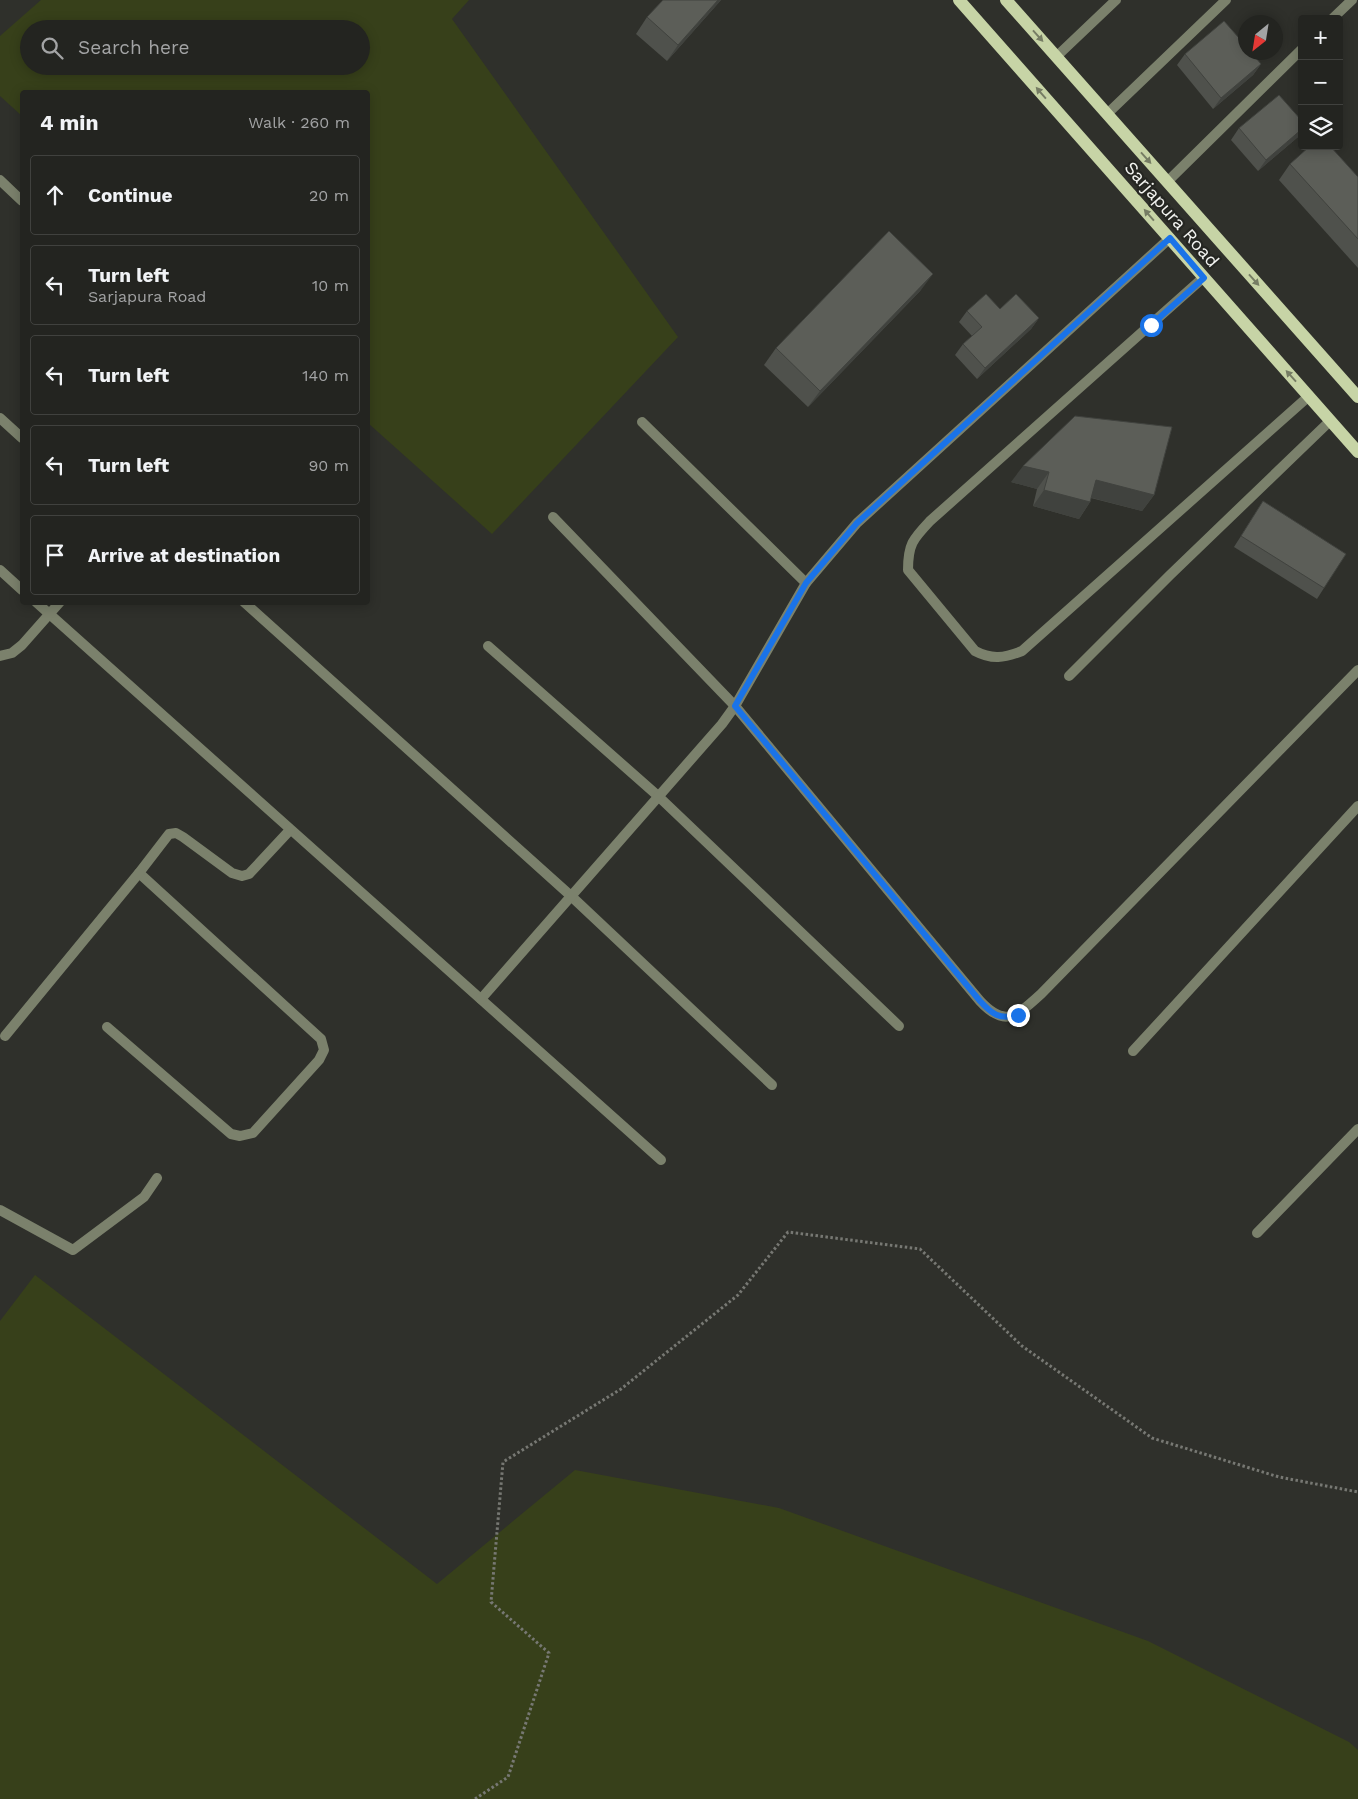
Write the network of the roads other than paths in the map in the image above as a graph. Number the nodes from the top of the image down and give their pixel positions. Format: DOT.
graph roads {
  1 [pos="959,0"];
  2 [pos="1116,0"];
  3 [pos="1226,0"];
  4 [pos="1352,0"];
  5 [pos="1010,1"];
  6 [pos="1336,15"];
  7 [pos="1298,53"];
  8 [pos="1056,57"];
  9 [pos="1107,114"];
  10 [pos="0,180"];
  11 [pos="1167,182"];
  12 [pos="20,198"];
  13 [pos="1170,238"];
  14 [pos="1204,278"];
  15 [pos="1309,396"];
  16 [pos="1358,397"];
  17 [pos="0,418"];
  18 [pos="1330,420"];
  19 [pos="642,422"];
  20 [pos="20,436"];
  21 [pos="1358,452"];
  22 [pos="553,516"];
  23 [pos="0,570"];
  24 [pos="806,583"];
  25 [pos="20,588"];
  26 [pos="40,605"];
  27 [pos="58,605"];
  28 [pos="247,605"];
  29 [pos="50,614"];
  30 [pos="488,646"];
  31 [pos="0,656"];
  32 [pos="1358,670"];
  33 [pos="1069,676"];
  34 [pos="735,706"];
  35 [pos="658,796"];
  36 [pos="1358,806"];
  37 [pos="290,830"];
  38 [pos="138,873"];
  39 [pos="571,896"];
  40 [pos="481,1000"];
  41 [pos="899,1026"];
  42 [pos="106,1027"];
  43 [pos="5,1036"];
  44 [pos="1133,1051"];
  45 [pos="772,1085"];
  46 [pos="1358,1129"];
  47 [pos="661,1160"];
  48 [pos="156,1178"];
  49 [pos="0,1210"];
  50 [pos="1257,1233"];
  13 -- 1 [label="main road, Sarjapura Road, one-way"];
  2 -- 8 [label="street"];
  3 -- 9 [label="street"];
  4 -- 6 [label="street"];
  5 -- 8 [label="main road, Sarjapura Road, one-way"];
  7 -- 11 [label="street"];
  8 -- 9 [label="main road, Sarjapura Road"];
  9 -- 11 [label="main road, Sarjapura Road, one-way"];
  10 -- 12 [label="street"];
  11 -- 16 [label="main road, Sarjapura Road, one-way"];
  13 -- 14 [label="main road, Sarjapura Road"];
  13 -- 24 [label="street"];
  15 -- 14 [label="main road, Sarjapura Road, one-way"];
  14 -- 15 [label="street"];
  15 -- 18 [label="main road, Sarjapura Road"];
  17 -- 20 [label="street"];
  18 -- 21 [label="main road, Sarjapura Road"];
  18 -- 33 [label="street"];
  19 -- 24 [label="street"];
  22 -- 34 [label="street"];
  23 -- 25 [label="street"];
  24 -- 34 [label="street"];
  26 -- 29 [label="street"];
  27 -- 29 [label="street"];
  28 -- 39 [label="street"];
  29 -- 31 [label="street"];
  29 -- 37 [label="street"];
  30 -- 35 [label="street"];
  32 -- 34 [label="street"];
  34 -- 35 [label="street"];
  35 -- 39 [label="street"];
  35 -- 41 [label="street"];
  36 -- 44 [label="street"];
  37 -- 38 [label="street"];
  37 -- 40 [label="street"];
  38 -- 42 [label="street"];
  38 -- 43 [label="street"];
  39 -- 40 [label="street"];
  39 -- 45 [label="street"];
  40 -- 47 [label="street"];
  46 -- 50 [label="street"];
  48 -- 49 [label="street"];
}
